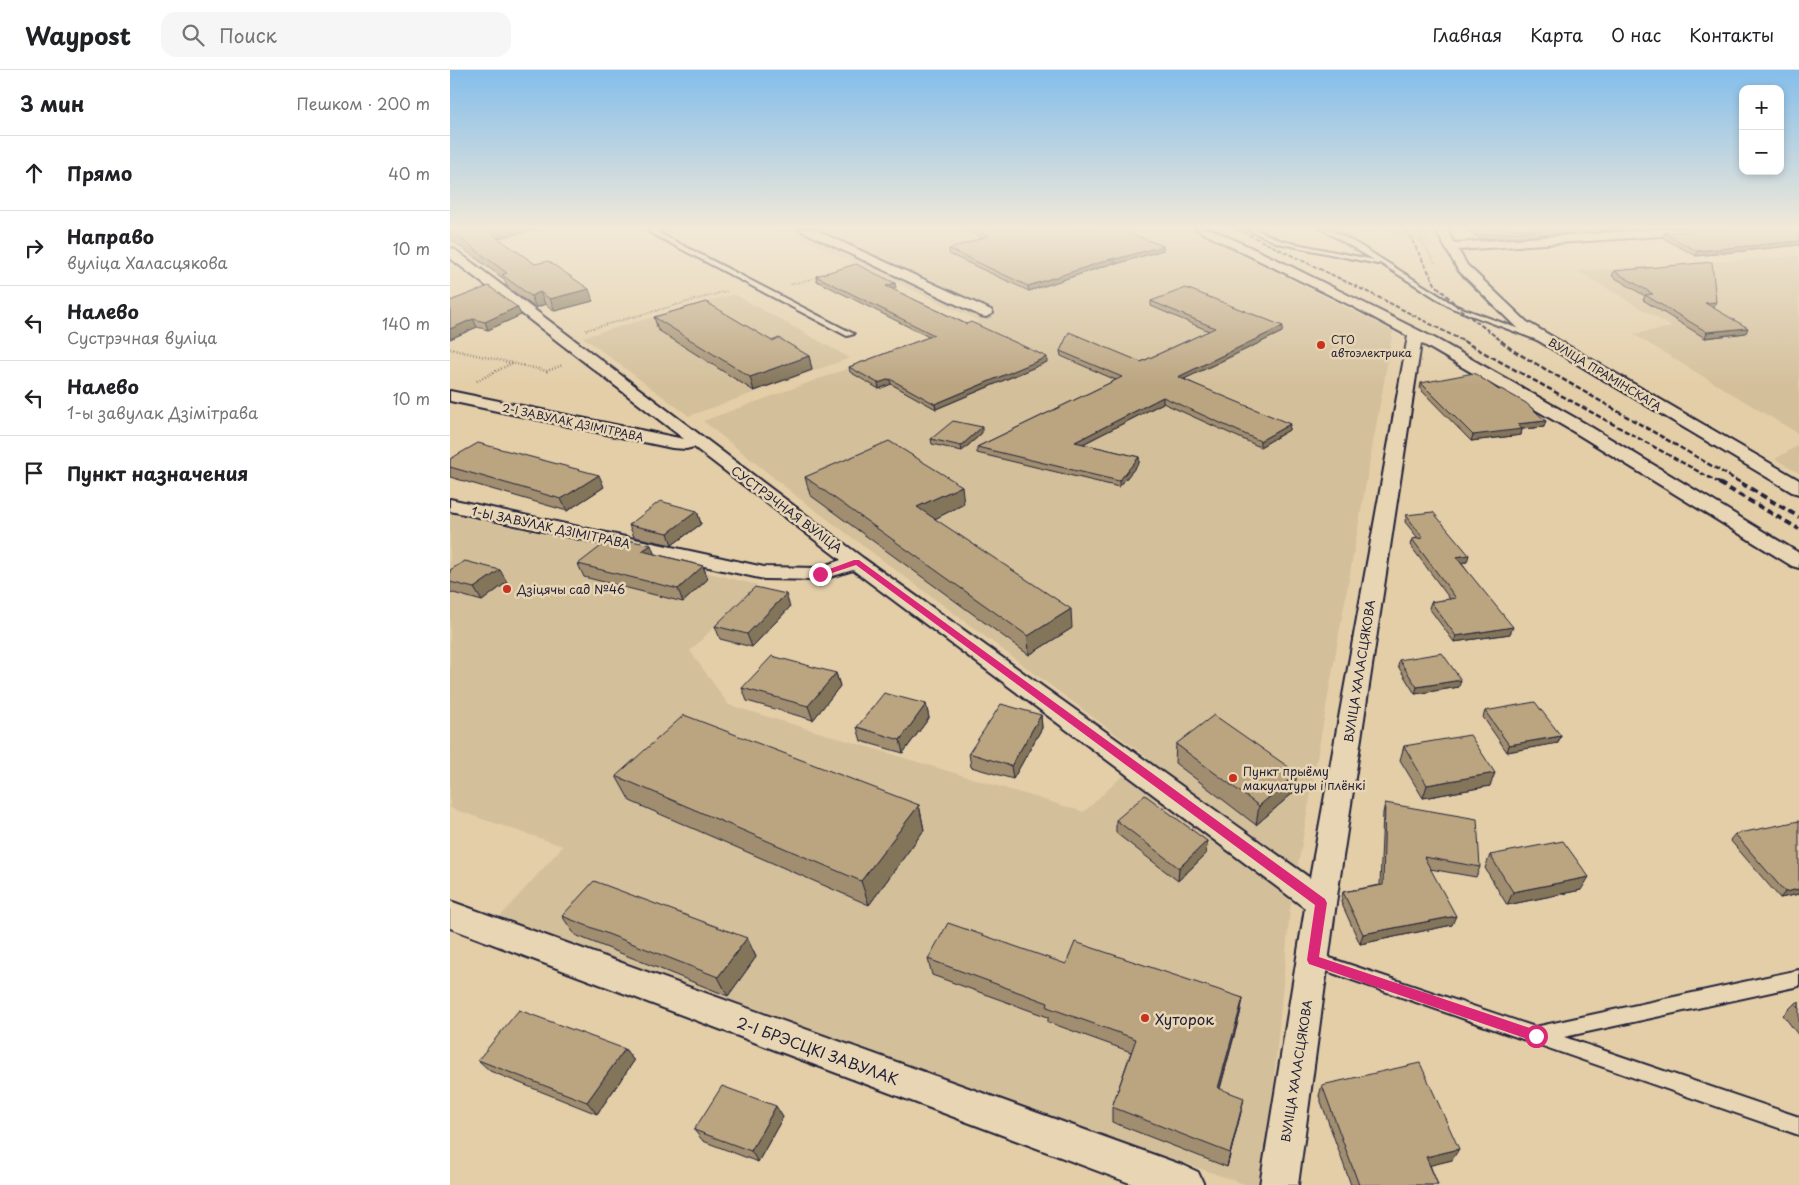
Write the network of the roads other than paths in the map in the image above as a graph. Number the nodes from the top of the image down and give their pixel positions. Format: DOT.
graph roads {
  1 [pos="487,281"];
  2 [pos="746,281"];
  3 [pos="916,281"];
  4 [pos="1309,281"];
  5 [pos="1413,281"];
  6 [pos="1476,281"];
  7 [pos="986,313"];
  8 [pos="850,334"];
  9 [pos="1415,335"];
  10 [pos="1551,342"];
  11 [pos="450,396"];
  12 [pos="697,440"];
  13 [pos="1799,488"];
  14 [pos="450,505"];
  15 [pos="856,562"];
  16 [pos="1799,562"];
  17 [pos="1321,903"];
  18 [pos="450,914"];
  19 [pos="1313,960"];
  20 [pos="1799,978"];
  21 [pos="1536,1036"];
  22 [pos="1799,1126"];
  23 [pos="1185,1185"];
  24 [pos="1279,1185"];
  1 -- 12 [label="street, СУСТРЭЧНАЯ ВУЛІЦА"];
  2 -- 8 [label="lane"];
  3 -- 7 [label="street"];
  4 -- 9 [label="street"];
  5 -- 10 [label="lane"];
  6 -- 10 [label="street, ВУЛІЦА ПРАМІНСКАГА"];
  9 -- 16 [label="street"];
  9 -- 17 [label="street, ВУЛІЦА ХАЛАСЦЯКОВА"];
  10 -- 13 [label="street, ВУЛІЦА ПРАМІНСКАГА"];
  11 -- 12 [label="street, 2-І ЗАВУЛАК ДЗІМІТРАВА"];
  12 -- 15 [label="street, СУСТРЭЧНАЯ ВУЛІЦА"];
  14 -- 15 [label="street, 1-Ы ЗАВУЛАК ДЗІМІТРАВА"];
  15 -- 17 [label="street, СУСТРЭЧНАЯ ВУЛІЦА"];
  17 -- 19 [label="street, ВУЛІЦА ХАЛАСЦЯКОВА"];
  18 -- 23 [label="street, 2-І БРЭСЦКІ ЗАВУЛАК"];
  19 -- 21 [label="lane"];
  19 -- 24 [label="street, ВУЛІЦА ХАЛАСЦЯКОВА"];
  20 -- 21 [label="lane"];
  21 -- 22 [label="lane"];
}
